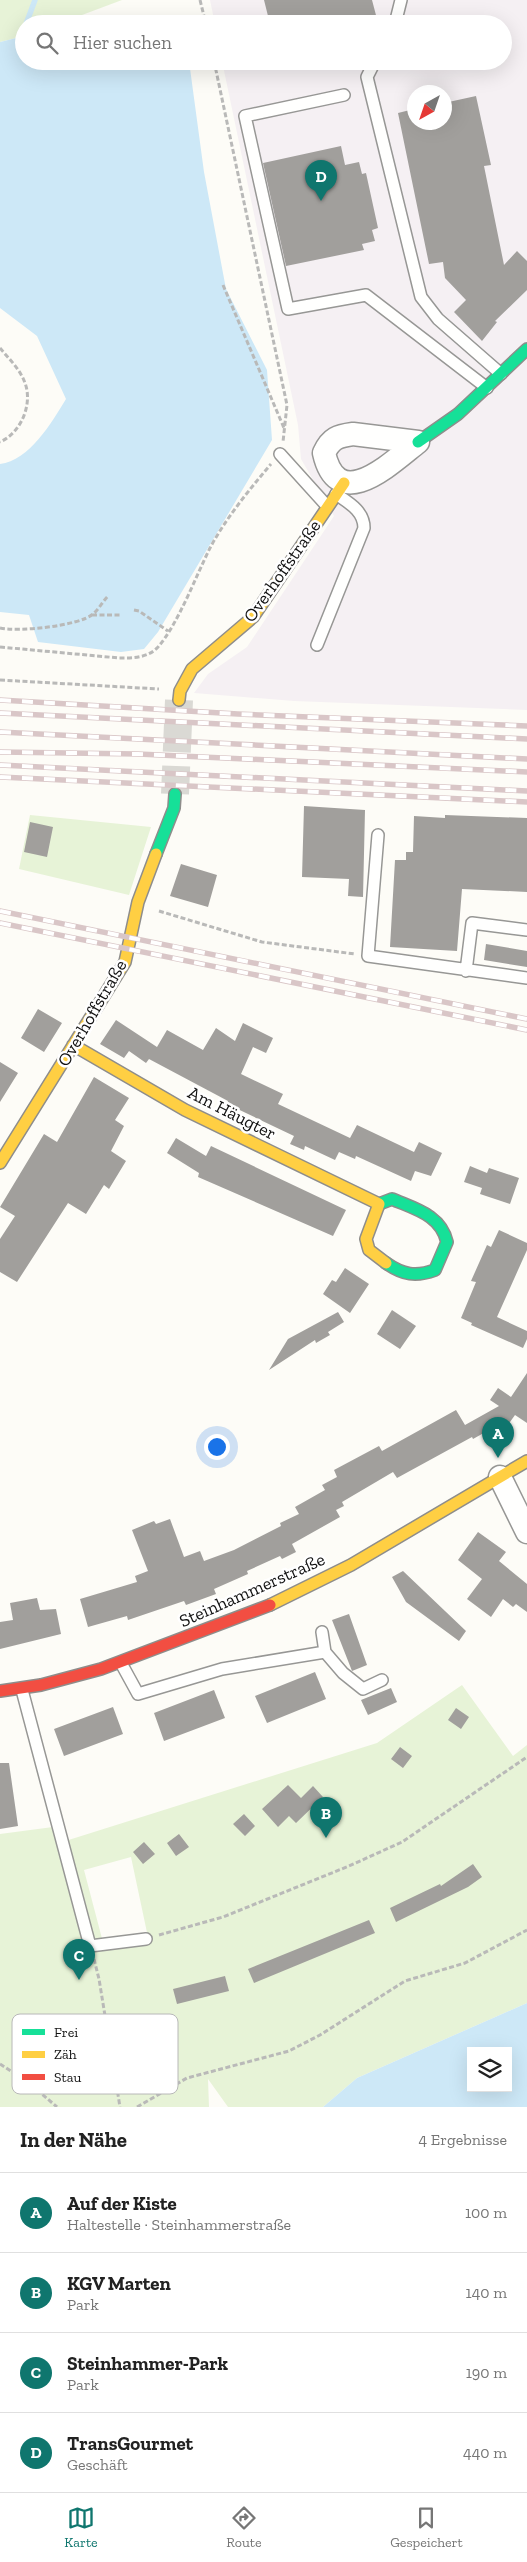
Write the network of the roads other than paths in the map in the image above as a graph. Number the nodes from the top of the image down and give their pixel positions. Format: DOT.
graph roads {
  1 [pos="400,0"];
  2 [pos="397,15"];
  3 [pos="370,70"];
  4 [pos="344,95"];
  5 [pos="527,349"];
  6 [pos="501,374"];
  7 [pos="486,388"];
  8 [pos="418,442"];
  9 [pos="280,454"];
  10 [pos="340,488"];
  11 [pos="327,506"];
  12 [pos="317,645"];
  13 [pos="179,695"];
  14 [pos="175,794"];
  15 [pos="378,835"];
  16 [pos="527,930"];
  17 [pos="466,971"];
  18 [pos="527,978"];
  19 [pos="74,1045"];
  20 [pos="0,1163"];
  21 [pos="379,1204"];
  22 [pos="527,1461"];
  23 [pos="500,1476"];
  24 [pos="527,1532"];
  25 [pos="322,1632"];
  26 [pos="324,1652"];
  27 [pos="121,1663"];
  28 [pos="382,1680"];
  29 [pos="22,1690"];
  30 [pos="0,1691"];
  31 [pos="149,1938"];
  1 -- 2 [label="lane"];
  3 -- 6 [label="lane"];
  4 -- 7 [label="lane"];
  5 -- 6 [label="street"];
  6 -- 7 [label="street"];
  7 -- 8 [label="street"];
  8 -- 10 [label="street"];
  8 -- 10 [label="street"];
  9 -- 11 [label="lane"];
  10 -- 11 [label="street, Overhoffstraße"];
  10 -- 12 [label="lane"];
  11 -- 13 [label="street, Overhoffstraße"];
  14 -- 19 [label="street, Overhoffstraße"];
  15 -- 17 [label="lane"];
  16 -- 17 [label="lane"];
  17 -- 18 [label="lane"];
  19 -- 20 [label="street, Overhoffstraße"];
  19 -- 21 [label="street, Am Häugter"];
  21 -- 21 [label="street, Am Häugter"];
  22 -- 23 [label="street, Steinhammerstraße"];
  23 -- 24 [label="street"];
  23 -- 27 [label="street, Steinhammerstraße"];
  25 -- 26 [label="lane"];
  26 -- 27 [label="lane"];
  26 -- 28 [label="lane"];
  27 -- 29 [label="street, Steinhammerstraße"];
  29 -- 30 [label="street, Steinhammerstraße"];
  29 -- 31 [label="lane"];
}
